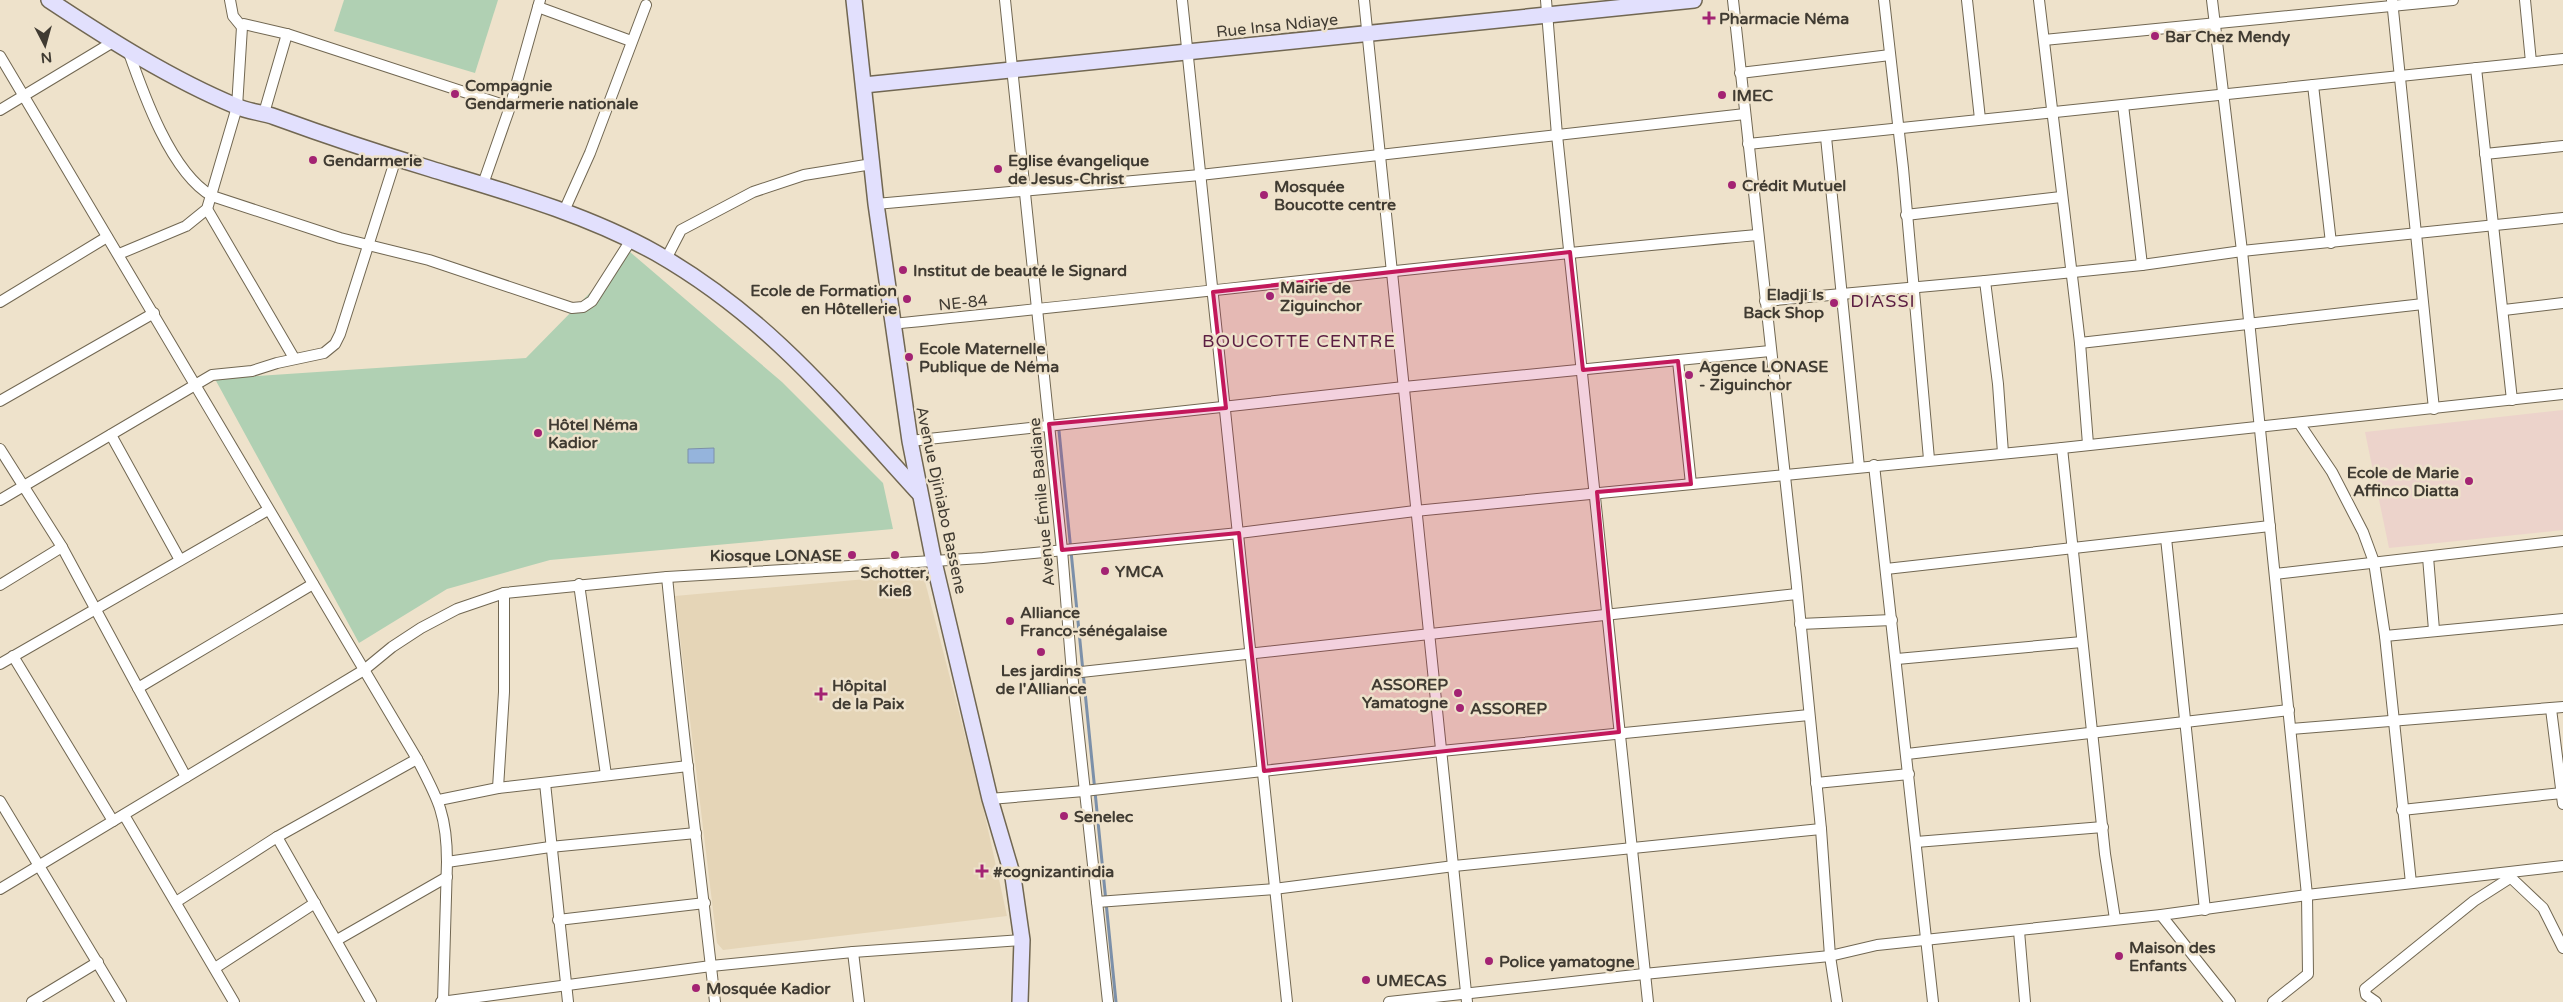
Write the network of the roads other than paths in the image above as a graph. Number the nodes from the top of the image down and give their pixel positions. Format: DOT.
graph roads {
  1 [pos="49,0"];
  2 [pos="230,0"];
  3 [pos="854,0"];
  4 [pos="1005,0"];
  5 [pos="1182,0"];
  6 [pos="1364,0"];
  7 [pos="1694,0"];
  8 [pos="1733,0"];
  9 [pos="1884,0"];
  10 [pos="1967,0"];
  11 [pos="2039,0"];
  12 [pos="2212,0"];
  13 [pos="2453,0"];
  14 [pos="2525,0"];
  15 [pos="539,3"];
  16 [pos="2392,3"];
  17 [pos="646,5"];
  18 [pos="1547,7"];
  19 [pos="2215,22"];
  20 [pos="242,27"];
  21 [pos="1367,33"];
  22 [pos="287,34"];
  23 [pos="2044,40"];
  24 [pos="631,41"];
  25 [pos="113,42"];
  26 [pos="128,50"];
  27 [pos="1187,53"];
  28 [pos="1890,55"];
  29 [pos="0,56"];
  30 [pos="2563,59"];
  31 [pos="2531,62"];
  32 [pos="2476,68"];
  33 [pos="1013,70"];
  34 [pos="1740,73"];
  35 [pos="2400,76"];
  36 [pos="2313,84"];
  37 [pos="864,85"];
  38 [pos="2223,94"];
  39 [pos="24,97"];
  40 [pos="2123,105"];
  41 [pos="238,107"];
  42 [pos="510,107"];
  43 [pos="0,110"];
  44 [pos="2051,111"];
  45 [pos="264,113"];
  46 [pos="1745,114"];
  47 [pos="1980,119"];
  48 [pos="1898,128"];
  49 [pos="1558,135"];
  50 [pos="1826,137"];
  51 [pos="1748,144"];
  52 [pos="2563,146"];
  53 [pos="2485,154"];
  54 [pos="1378,156"];
  55 [pos="396,158"];
  56 [pos="872,164"];
  57 [pos="1200,175"];
  58 [pos="482,184"];
  59 [pos="1025,192"];
  60 [pos="212,196"];
  61 [pos="2061,196"];
  62 [pos="876,204"];
  63 [pos="207,210"];
  64 [pos="564,211"];
  65 [pos="1906,215"];
  66 [pos="2563,218"];
  67 [pos="2493,226"];
  68 [pos="2416,234"];
  69 [pos="1757,235"];
  70 [pos="107,237"];
  71 [pos="631,240"];
  72 [pos="2331,243"];
  73 [pos="370,244"];
  74 [pos="2242,251"];
  75 [pos="1570,252"];
  76 [pos="119,254"];
  77 [pos="666,259"];
  78 [pos="2142,265"];
  79 [pos="2069,271"];
  80 [pos="1392,273"];
  81 [pos="1985,281"];
  82 [pos="1912,287"];
  83 [pos="1214,292"];
  84 [pos="1843,294"];
  85 [pos="0,302"];
  86 [pos="1765,302"];
  87 [pos="2563,303"];
  88 [pos="2423,304"];
  89 [pos="1038,310"];
  90 [pos="2504,310"];
  91 [pos="154,312"];
  92 [pos="892,324"];
  93 [pos="2249,324"];
  94 [pos="2080,343"];
  95 [pos="1770,351"];
  96 [pos="294,358"];
  97 [pos="1678,361"];
  98 [pos="1583,370"];
  99 [pos="196,386"];
  100 [pos="1404,387"];
  101 [pos="2563,394"];
  102 [pos="2512,400"];
  103 [pos="0,401"];
  104 [pos="1226,408"];
  105 [pos="2434,409"];
  106 [pos="2299,423"];
  107 [pos="1049,424"];
  108 [pos="2260,426"];
  109 [pos="111,436"];
  110 [pos="910,441"];
  111 [pos="2088,444"];
  112 [pos="2062,448"];
  113 [pos="0,449"];
  114 [pos="2003,453"];
  115 [pos="1929,459"];
  116 [pos="1874,465"];
  117 [pos="1858,466"];
  118 [pos="1784,474"];
  119 [pos="1691,484"];
  120 [pos="25,486"];
  121 [pos="1596,492"];
  122 [pos="919,493"];
  123 [pos="0,500"];
  124 [pos="268,510"];
  125 [pos="1415,510"];
  126 [pos="2270,526"];
  127 [pos="1239,533"];
  128 [pos="2166,538"];
  129 [pos="2563,541"];
  130 [pos="62,547"];
  131 [pos="2072,548"];
  132 [pos="1062,550"];
  133 [pos="2428,557"];
  134 [pos="180,560"];
  135 [pos="934,562"];
  136 [pos="2374,562"];
  137 [pos="1886,569"];
  138 [pos="2275,574"];
  139 [pos="667,577"];
  140 [pos="313,584"];
  141 [pos="579,584"];
  142 [pos="0,585"];
  143 [pos="504,593"];
  144 [pos="1797,594"];
  145 [pos="96,609"];
  146 [pos="1607,616"];
  147 [pos="2563,619"];
  148 [pos="1892,620"];
  149 [pos="1800,624"];
  150 [pos="2434,630"];
  151 [pos="1429,634"];
  152 [pos="2385,636"];
  153 [pos="2082,642"];
  154 [pos="1252,655"];
  155 [pos="13,656"];
  156 [pos="1897,659"];
  157 [pos="0,664"];
  158 [pos="364,670"];
  159 [pos="1072,673"];
  160 [pos="138,688"];
  161 [pos="2563,707"];
  162 [pos="2551,708"];
  163 [pos="2289,710"];
  164 [pos="1809,715"];
  165 [pos="2394,721"];
  166 [pos="2186,723"];
  167 [pos="2291,729"];
  168 [pos="1619,732"];
  169 [pos="2092,733"];
  170 [pos="1441,751"];
  171 [pos="1907,754"];
  172 [pos="417,759"];
  173 [pos="688,766"];
  174 [pos="1264,771"];
  175 [pos="1909,774"];
  176 [pos="606,775"];
  177 [pos="186,777"];
  178 [pos="545,783"];
  179 [pos="1816,783"];
  180 [pos="498,788"];
  181 [pos="1084,791"];
  182 [pos="990,798"];
  183 [pos="2562,798"];
  184 [pos="439,800"];
  185 [pos="0,801"];
  186 [pos="2402,810"];
  187 [pos="124,815"];
  188 [pos="113,821"];
  189 [pos="2103,827"];
  190 [pos="1821,829"];
  191 [pos="696,833"];
  192 [pos="277,837"];
  193 [pos="1916,842"];
  194 [pos="550,846"];
  195 [pos="1631,848"];
  196 [pos="448,862"];
  197 [pos="38,866"];
  198 [pos="1454,866"];
  199 [pos="2563,866"];
  200 [pos="2508,875"];
  201 [pos="447,877"];
  202 [pos="2411,883"];
  203 [pos="0,889"];
  204 [pos="1274,889"];
  205 [pos="2308,895"];
  206 [pos="176,902"];
  207 [pos="1097,902"];
  208 [pos="315,903"];
  209 [pos="705,903"];
  210 [pos="2205,910"];
  211 [pos="2161,915"];
  212 [pos="2115,919"];
  213 [pos="558,920"];
  214 [pos="2019,931"];
  215 [pos="337,940"];
  216 [pos="1022,940"];
  217 [pos="1927,941"];
  218 [pos="2563,948"];
  219 [pos="853,952"];
  220 [pos="1830,956"];
  221 [pos="98,962"];
  222 [pos="711,966"];
  223 [pos="215,968"];
  224 [pos="1644,974"];
  225 [pos="566,987"];
  226 [pos="1467,998"];
  227 [pos="32,1002"];
  228 [pos="121,1002"];
  229 [pos="234,1002"];
  230 [pos="371,1002"];
  231 [pos="442,1002"];
  232 [pos="568,1002"];
  233 [pos="715,1002"];
  234 [pos="859,1002"];
  235 [pos="1020,1002"];
  236 [pos="1108,1002"];
  237 [pos="1287,1002"];
  238 [pos="1390,1002"];
  239 [pos="1648,1002"];
  240 [pos="1837,1002"];
  241 [pos="1933,1002"];
  242 [pos="2026,1002"];
  243 [pos="2230,1002"];
  244 [pos="2273,1002"];
  245 [pos="2376,1002"];
  1 -- 25 [label="main road"];
  2 -- 20 [label="street"];
  3 -- 37 [label="main road, Avenue Djiniabo Bassene"];
  4 -- 33 [label="street, Avenue Émile Badiane"];
  5 -- 27 [label="street"];
  6 -- 21 [label="street"];
  7 -- 18 [label="main road, Rue Insa Ndiaye"];
  8 -- 34 [label="street"];
  9 -- 28 [label="street"];
  10 -- 47 [label="street"];
  11 -- 23 [label="street"];
  12 -- 19 [label="street"];
  13 -- 16 [label="street"];
  14 -- 31 [label="street"];
  15 -- 24 [label="street"];
  15 -- 42 [label="street"];
  16 -- 19 [label="street"];
  16 -- 35 [label="street"];
  17 -- 24 [label="street"];
  18 -- 21 [label="main road, Rue Insa Ndiaye"];
  18 -- 49 [label="street"];
  19 -- 23 [label="street"];
  19 -- 38 [label="street"];
  20 -- 22 [label="street"];
  20 -- 41 [label="street"];
  21 -- 27 [label="main road, Rue Insa Ndiaye"];
  21 -- 54 [label="street"];
  22 -- 42 [label="street"];
  22 -- 45 [label="street"];
  23 -- 44 [label="street"];
  24 -- 64 [label="street"];
  25 -- 26 [label="main road"];
  25 -- 39 [label="street"];
  26 -- 41 [label="main road"];
  26 -- 60 [label="street"];
  27 -- 33 [label="main road, Rue Insa Ndiaye"];
  27 -- 57 [label="street"];
  28 -- 34 [label="street"];
  28 -- 48 [label="street"];
  29 -- 39 [label="street"];
  30 -- 31 [label="street"];
  31 -- 32 [label="street"];
  32 -- 35 [label="street"];
  32 -- 53 [label="street"];
  33 -- 37 [label="main road, Rue Insa Ndiaye"];
  33 -- 59 [label="street, Avenue Émile Badiane"];
  34 -- 46 [label="street"];
  35 -- 36 [label="street"];
  35 -- 68 [label="street"];
  36 -- 38 [label="street"];
  36 -- 72 [label="street"];
  37 -- 56 [label="main road, Avenue Djiniabo Bassene"];
  38 -- 40 [label="street"];
  38 -- 74 [label="street"];
  39 -- 43 [label="street"];
  39 -- 70 [label="street"];
  40 -- 44 [label="street"];
  40 -- 78 [label="street"];
  41 -- 45 [label="main road"];
  41 -- 60 [label="street"];
  42 -- 58 [label="street"];
  44 -- 47 [label="street"];
  44 -- 61 [label="street"];
  45 -- 55 [label="main road"];
  46 -- 49 [label="street"];
  46 -- 51 [label="street"];
  47 -- 48 [label="street"];
  48 -- 50 [label="street"];
  48 -- 65 [label="street"];
  49 -- 54 [label="street"];
  49 -- 75 [label="street"];
  50 -- 51 [label="street"];
  50 -- 84 [label="street"];
  51 -- 69 [label="street"];
  52 -- 53 [label="street"];
  53 -- 67 [label="street"];
  54 -- 57 [label="street"];
  54 -- 80 [label="street"];
  55 -- 58 [label="main road"];
  55 -- 73 [label="street"];
  56 -- 62 [label="main road, Avenue Djiniabo Bassene"];
  56 -- 77 [label="street"];
  57 -- 59 [label="street"];
  57 -- 83 [label="street"];
  58 -- 64 [label="main road"];
  59 -- 62 [label="street"];
  59 -- 89 [label="street, Avenue Émile Badiane"];
  60 -- 63 [label="street"];
  60 -- 73 [label="street"];
  61 -- 65 [label="street"];
  61 -- 79 [label="street"];
  62 -- 92 [label="main road, Avenue Djiniabo Bassene"];
  63 -- 76 [label="street"];
  63 -- 96 [label="street"];
  64 -- 71 [label="main road"];
  65 -- 82 [label="street"];
  66 -- 67 [label="street"];
  67 -- 68 [label="street"];
  67 -- 90 [label="street"];
  68 -- 72 [label="street"];
  68 -- 88 [label="street"];
  69 -- 75 [label="street, NE-84"];
  69 -- 86 [label="street"];
  70 -- 76 [label="street"];
  70 -- 85 [label="street"];
  71 -- 73 [label="street"];
  71 -- 77 [label="main road"];
  72 -- 74 [label="street"];
  73 -- 96 [label="street"];
  74 -- 78 [label="street"];
  74 -- 93 [label="street"];
  75 -- 80 [label="street, NE-84"];
  75 -- 98 [label="street"];
  76 -- 91 [label="street"];
  77 -- 122 [label="main road"];
  78 -- 79 [label="street"];
  79 -- 81 [label="street"];
  79 -- 94 [label="street"];
  80 -- 83 [label="street, NE-84"];
  80 -- 100 [label="street"];
  81 -- 82 [label="street"];
  81 -- 114 [label="street"];
  82 -- 84 [label="street"];
  82 -- 115 [label="street"];
  83 -- 89 [label="street, NE-84"];
  83 -- 104 [label="street"];
  84 -- 86 [label="street"];
  84 -- 117 [label="street"];
  86 -- 95 [label="street"];
  87 -- 90 [label="street"];
  88 -- 93 [label="street"];
  88 -- 105 [label="street"];
  89 -- 92 [label="street, NE-84"];
  89 -- 107 [label="street, Avenue Émile Badiane"];
  90 -- 102 [label="street"];
  91 -- 99 [label="street"];
  91 -- 103 [label="street"];
  92 -- 110 [label="main road, Avenue Djiniabo Bassene"];
  93 -- 94 [label="street"];
  93 -- 108 [label="street"];
  94 -- 111 [label="street"];
  95 -- 97 [label="street"];
  95 -- 118 [label="street"];
  96 -- 99 [label="street"];
  97 -- 98 [label="street"];
  97 -- 119 [label="street"];
  98 -- 100 [label="street"];
  98 -- 121 [label="street"];
  99 -- 109 [label="street"];
  99 -- 124 [label="street"];
  100 -- 104 [label="street"];
  100 -- 125 [label="street"];
  101 -- 102 [label="street"];
  102 -- 105 [label="street"];
  104 -- 107 [label="street"];
  104 -- 127 [label="street"];
  105 -- 106 [label="street"];
  106 -- 108 [label="street"];
  106 -- 136 [label="street"];
  107 -- 110 [label="street"];
  107 -- 132 [label="street, Avenue Émile Badiane"];
  108 -- 111 [label="street"];
  108 -- 126 [label="street"];
  109 -- 120 [label="street"];
  109 -- 134 [label="street"];
  110 -- 122 [label="main road, Avenue Djiniabo Bassene"];
  111 -- 112 [label="street"];
  112 -- 114 [label="street"];
  112 -- 131 [label="street"];
  113 -- 120 [label="street"];
  114 -- 115 [label="street"];
  115 -- 116 [label="street"];
  116 -- 117 [label="street"];
  116 -- 137 [label="street"];
  117 -- 118 [label="street"];
  118 -- 119 [label="street"];
  118 -- 144 [label="street"];
  119 -- 121 [label="street"];
  120 -- 123 [label="street"];
  120 -- 130 [label="street"];
  121 -- 125 [label="street"];
  121 -- 146 [label="street"];
  122 -- 135 [label="main road, Avenue Djiniabo Bassene"];
  124 -- 134 [label="street"];
  124 -- 140 [label="street"];
  125 -- 127 [label="street"];
  125 -- 151 [label="street"];
  126 -- 128 [label="street"];
  126 -- 138 [label="street"];
  127 -- 132 [label="street"];
  127 -- 154 [label="street"];
  128 -- 131 [label="street"];
  128 -- 166 [label="street"];
  129 -- 133 [label="street"];
  130 -- 142 [label="street"];
  130 -- 145 [label="street"];
  131 -- 137 [label="street"];
  131 -- 153 [label="street"];
  132 -- 135 [label="street"];
  132 -- 159 [label="street, Avenue Émile Badiane"];
  133 -- 136 [label="street"];
  133 -- 150 [label="street"];
  134 -- 145 [label="street"];
  135 -- 139 [label="street"];
  135 -- 182 [label="main road, Avenue Djiniabo Bassene"];
  136 -- 138 [label="street"];
  136 -- 152 [label="street"];
  137 -- 148 [label="street"];
  138 -- 163 [label="street"];
  139 -- 141 [label="street"];
  139 -- 173 [label="street"];
  140 -- 158 [label="street"];
  140 -- 160 [label="street"];
  141 -- 143 [label="street"];
  141 -- 176 [label="street"];
  143 -- 158 [label="street"];
  143 -- 180 [label="street"];
  144 -- 146 [label="street"];
  144 -- 149 [label="street"];
  145 -- 155 [label="street"];
  145 -- 160 [label="street"];
  146 -- 151 [label="street"];
  146 -- 168 [label="street"];
  147 -- 150 [label="street"];
  148 -- 149 [label="street"];
  148 -- 156 [label="street"];
  149 -- 164 [label="street"];
  150 -- 152 [label="street"];
  151 -- 154 [label="street"];
  151 -- 170 [label="street"];
  152 -- 165 [label="street"];
  153 -- 156 [label="street"];
  153 -- 169 [label="street"];
  154 -- 159 [label="street"];
  154 -- 174 [label="street"];
  155 -- 157 [label="street"];
  155 -- 188 [label="street"];
  156 -- 171 [label="street"];
  158 -- 172 [label="street"];
  158 -- 177 [label="street"];
  159 -- 181 [label="street, Avenue Émile Badiane"];
  160 -- 177 [label="street"];
  161 -- 162 [label="street"];
  162 -- 165 [label="street"];
  162 -- 183 [label="street"];
  163 -- 166 [label="street"];
  163 -- 167 [label="street"];
  164 -- 168 [label="street"];
  164 -- 179 [label="street"];
  165 -- 167 [label="street"];
  165 -- 186 [label="street"];
  166 -- 169 [label="street"];
  166 -- 210 [label="street"];
  167 -- 205 [label="street"];
  168 -- 170 [label="street"];
  168 -- 195 [label="street"];
  169 -- 171 [label="street"];
  169 -- 189 [label="street"];
  170 -- 174 [label="street"];
  170 -- 198 [label="street"];
  171 -- 175 [label="street"];
  172 -- 184 [label="street"];
  172 -- 192 [label="street"];
  173 -- 176 [label="street"];
  173 -- 191 [label="street"];
  174 -- 181 [label="street"];
  174 -- 204 [label="street"];
  175 -- 179 [label="street"];
  175 -- 193 [label="street"];
  176 -- 178 [label="street"];
  177 -- 187 [label="street"];
  178 -- 180 [label="street"];
  178 -- 194 [label="street"];
  179 -- 190 [label="street"];
  180 -- 184 [label="street"];
  181 -- 182 [label="street"];
  181 -- 207 [label="street, Avenue Émile Badiane"];
  182 -- 216 [label="main road, Avenue Djiniabo Bassene"];
  183 -- 186 [label="street"];
  184 -- 196 [label="street"];
  185 -- 197 [label="street"];
  186 -- 202 [label="street"];
  187 -- 188 [label="street"];
  187 -- 206 [label="street"];
  188 -- 197 [label="street"];
  189 -- 193 [label="street"];
  189 -- 212 [label="street"];
  190 -- 195 [label="street"];
  190 -- 220 [label="street"];
  191 -- 194 [label="street"];
  191 -- 209 [label="street"];
  192 -- 206 [label="street"];
  192 -- 208 [label="street"];
  193 -- 217 [label="street"];
  194 -- 196 [label="street"];
  194 -- 213 [label="street"];
  195 -- 198 [label="street"];
  195 -- 224 [label="street"];
  196 -- 201 [label="street"];
  197 -- 203 [label="street"];
  197 -- 221 [label="street"];
  198 -- 204 [label="street"];
  198 -- 226 [label="street"];
  199 -- 200 [label="street"];
  200 -- 202 [label="street"];
  200 -- 218 [label="street"];
  200 -- 245 [label="street"];
  201 -- 215 [label="street"];
  201 -- 231 [label="street"];
  202 -- 205 [label="street"];
  204 -- 207 [label="street"];
  204 -- 237 [label="street"];
  205 -- 210 [label="street"];
  205 -- 244 [label="street"];
  206 -- 223 [label="street"];
  207 -- 236 [label="street, Avenue Émile Badiane"];
  208 -- 215 [label="street"];
  208 -- 223 [label="street"];
  209 -- 213 [label="street"];
  209 -- 222 [label="street"];
  210 -- 211 [label="street"];
  211 -- 212 [label="street"];
  211 -- 243 [label="street"];
  212 -- 214 [label="street"];
  213 -- 225 [label="street"];
  214 -- 217 [label="street"];
  214 -- 242 [label="street"];
  215 -- 230 [label="street"];
  216 -- 219 [label="street"];
  216 -- 235 [label="main road, Avenue Djiniabo Bassene"];
  217 -- 220 [label="street"];
  217 -- 241 [label="street"];
  219 -- 222 [label="street"];
  219 -- 234 [label="street"];
  220 -- 224 [label="street"];
  220 -- 240 [label="street"];
  221 -- 227 [label="street"];
  221 -- 228 [label="street"];
  222 -- 225 [label="street"];
  222 -- 233 [label="street"];
  223 -- 229 [label="street"];
  224 -- 226 [label="street"];
  224 -- 239 [label="street"];
  225 -- 231 [label="street"];
  225 -- 232 [label="street"];
  226 -- 238 [label="street"];
}
